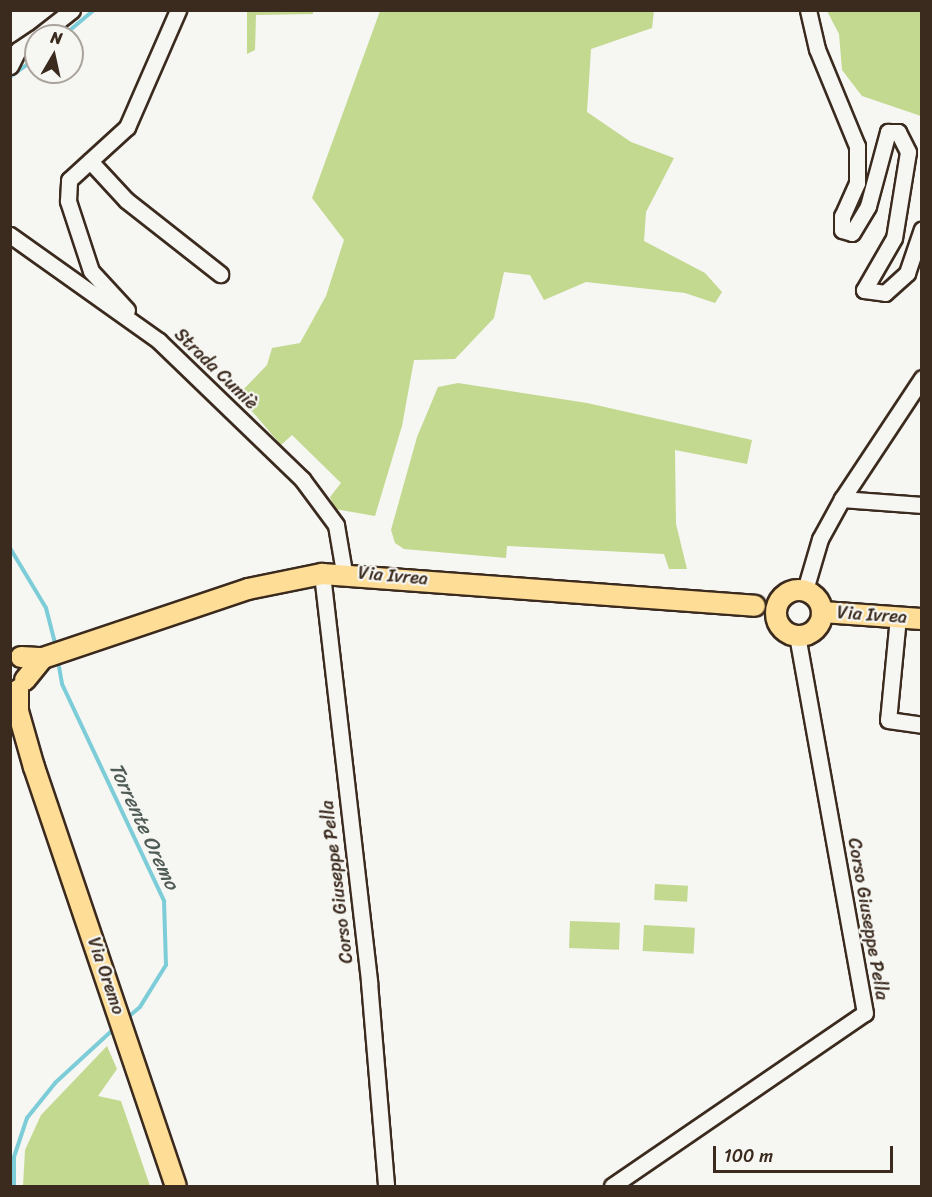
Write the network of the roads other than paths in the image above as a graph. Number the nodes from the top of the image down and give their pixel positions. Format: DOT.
graph roads {
  1 [pos="72,10"];
  2 [pos="178,10"];
  3 [pos="808,10"];
  4 [pos="54,24"];
  5 [pos="24,47"];
  6 [pos="10,66"];
  7 [pos="90,161"];
  8 [pos="921,229"];
  9 [pos="10,235"];
  10 [pos="220,274"];
  11 [pos="159,341"];
  12 [pos="921,378"];
  13 [pos="842,499"];
  14 [pos="921,505"];
  15 [pos="344,572"];
  16 [pos="322,574"];
  17 [pos="804,590"];
  18 [pos="764,607"];
  19 [pos="822,612"];
  20 [pos="898,617"];
  21 [pos="921,619"];
  22 [pos="797,636"];
  23 [pos="16,654"];
  24 [pos="43,658"];
  25 [pos="18,688"];
  26 [pos="10,719"];
  27 [pos="921,725"];
  28 [pos="34,767"];
  29 [pos="176,1186"];
  30 [pos="386,1186"];
  31 [pos="612,1186"];
  1 -- 4 [label="street"];
  2 -- 7 [label="street"];
  3 -- 8 [label="street"];
  5 -- 6 [label="street"];
  7 -- 10 [label="street"];
  7 -- 11 [label="street"];
  9 -- 11 [label="street, Strada Cumiè"];
  11 -- 15 [label="street, Strada Cumiè"];
  12 -- 13 [label="street"];
  13 -- 14 [label="street"];
  13 -- 17 [label="street"];
  15 -- 16 [label="main road, Via Ivrea"];
  15 -- 18 [label="main road, Via Ivrea"];
  16 -- 24 [label="main road, Via Ivrea"];
  16 -- 30 [label="street, Corso Giuseppe Pella"];
  17 -- 18 [label="main road"];
  17 -- 19 [label="main road"];
  18 -- 22 [label="main road"];
  19 -- 20 [label="main road, Via Ivrea"];
  19 -- 22 [label="main road"];
  20 -- 21 [label="main road, Via Ivrea"];
  20 -- 27 [label="street"];
  22 -- 31 [label="street, Corso Giuseppe Pella"];
  23 -- 24 [label="main road, Via Ivrea"];
  23 -- 25 [label="main road, Via Oremo"];
  24 -- 25 [label="main road"];
  25 -- 28 [label="main road, Via Oremo"];
  26 -- 28 [label="main road, Via Oremo"];
  28 -- 29 [label="main road, Via Oremo"];
}
